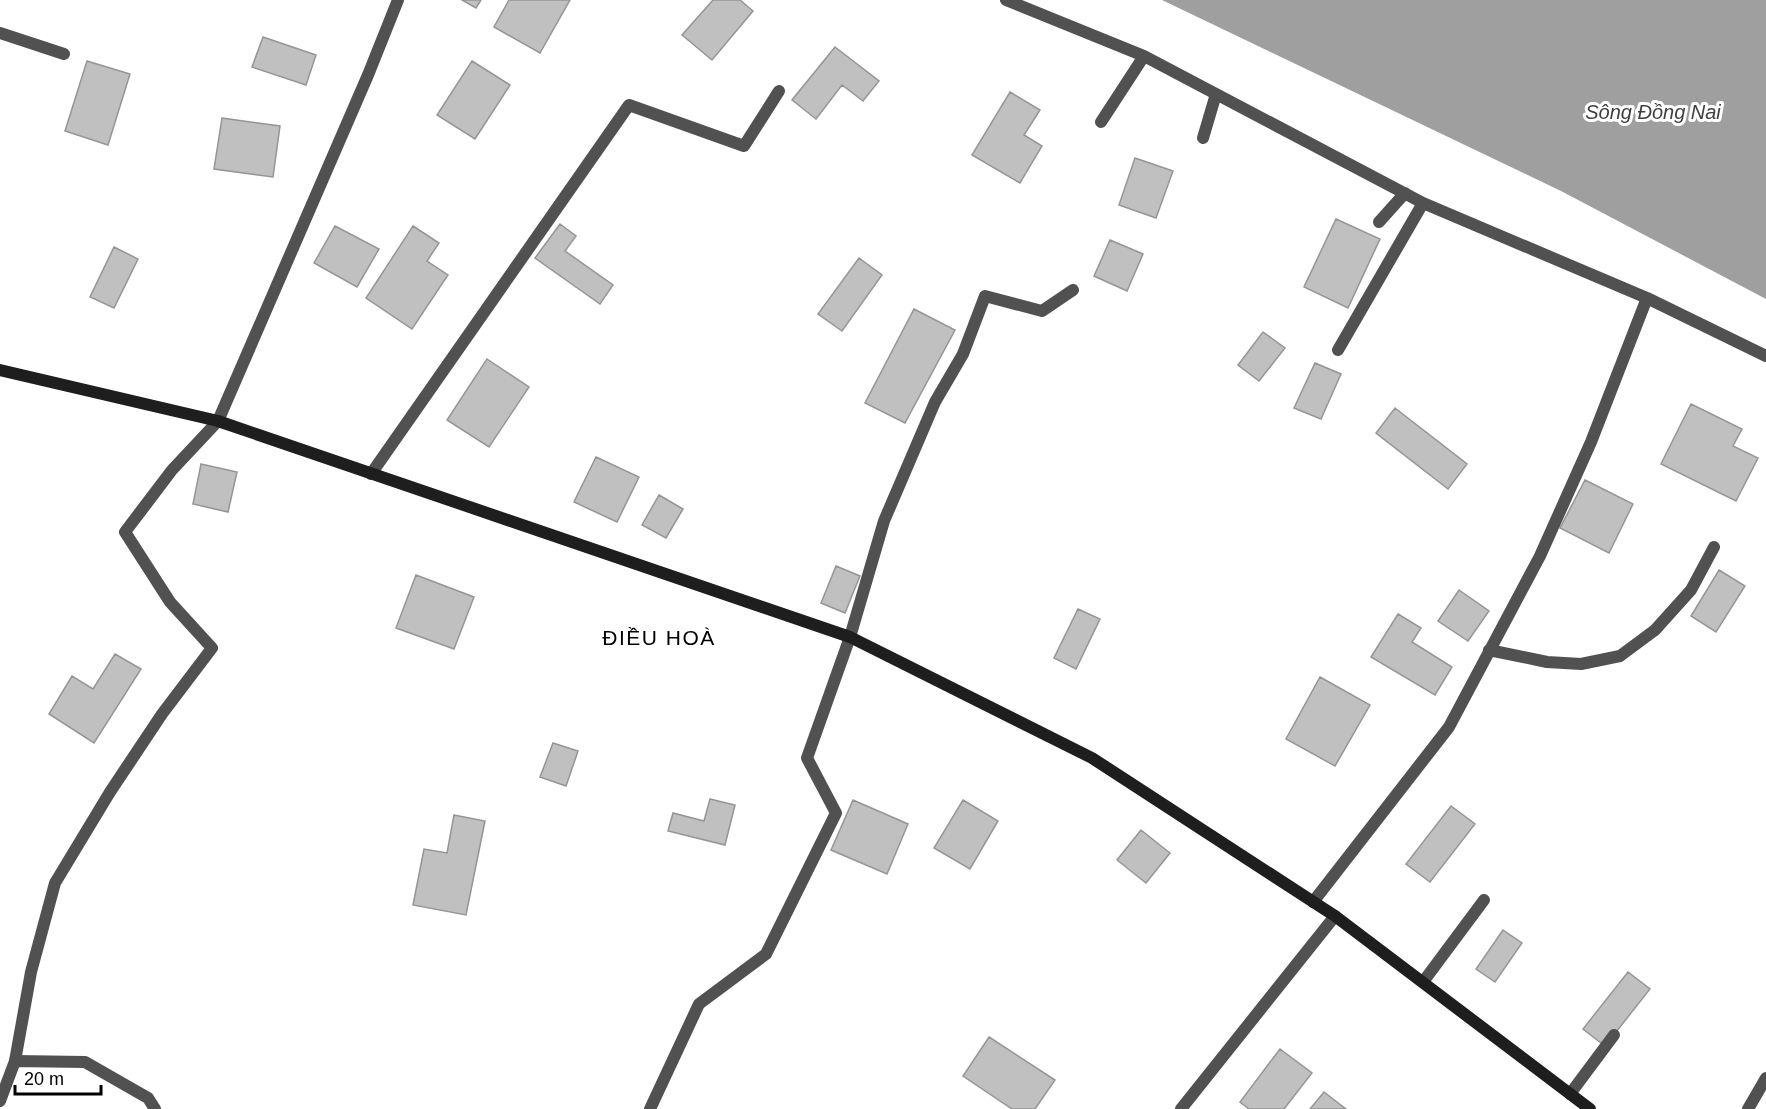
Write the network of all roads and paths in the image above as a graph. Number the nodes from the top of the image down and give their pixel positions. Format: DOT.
graph roads {
  1 [pos="398,0"];
  2 [pos="1006,0"];
  3 [pos="0,33"];
  4 [pos="64,54"];
  5 [pos="1144,56"];
  6 [pos="779,91"];
  7 [pos="1216,94"];
  8 [pos="1101,122"];
  9 [pos="1203,138"];
  10 [pos="1405,193"];
  11 [pos="1423,203"];
  12 [pos="1379,222"];
  13 [pos="1073,290"];
  14 [pos="1647,298"];
  15 [pos="1338,350"];
  16 [pos="1766,356"];
  17 [pos="0,370"];
  18 [pos="218,421"];
  19 [pos="371,474"];
  20 [pos="1714,546"];
  21 [pos="850,637"];
  22 [pos="1490,650"];
  23 [pos="1484,900"];
  24 [pos="1313,902"];
  25 [pos="1335,916"];
  26 [pos="1423,982"];
  27 [pos="1614,1035"];
  28 [pos="15,1060"];
  29 [pos="1766,1078"];
  30 [pos="1570,1094"];
  31 [pos="0,1101"];
  32 [pos="155,1109"];
  33 [pos="650,1109"];
  34 [pos="1181,1109"];
  35 [pos="1590,1109"];
  36 [pos="1748,1109"];
  1 -- 18 [label="street"];
  2 -- 5 [label="street"];
  3 -- 4 [label="street"];
  5 -- 7 [label="street"];
  5 -- 8 [label="street"];
  6 -- 19 [label="street"];
  7 -- 9 [label="street"];
  7 -- 10 [label="street"];
  10 -- 11 [label="street"];
  10 -- 12 [label="street"];
  11 -- 14 [label="street"];
  11 -- 15 [label="street"];
  13 -- 21 [label="street"];
  14 -- 16 [label="street"];
  14 -- 22 [label="street"];
  17 -- 18 [label="street"];
  18 -- 19 [label="street"];
  18 -- 28 [label="street"];
  19 -- 21 [label="street"];
  20 -- 22 [label="street"];
  21 -- 24 [label="street"];
  21 -- 33 [label="street"];
  22 -- 24 [label="street"];
  23 -- 26 [label="street"];
  24 -- 25 [label="street"];
  25 -- 26 [label="street"];
  25 -- 34 [label="street"];
  26 -- 30 [label="street"];
  27 -- 30 [label="street"];
  28 -- 31 [label="street"];
  28 -- 32 [label="street"];
  29 -- 36 [label="street"];
  30 -- 35 [label="street"];
}
